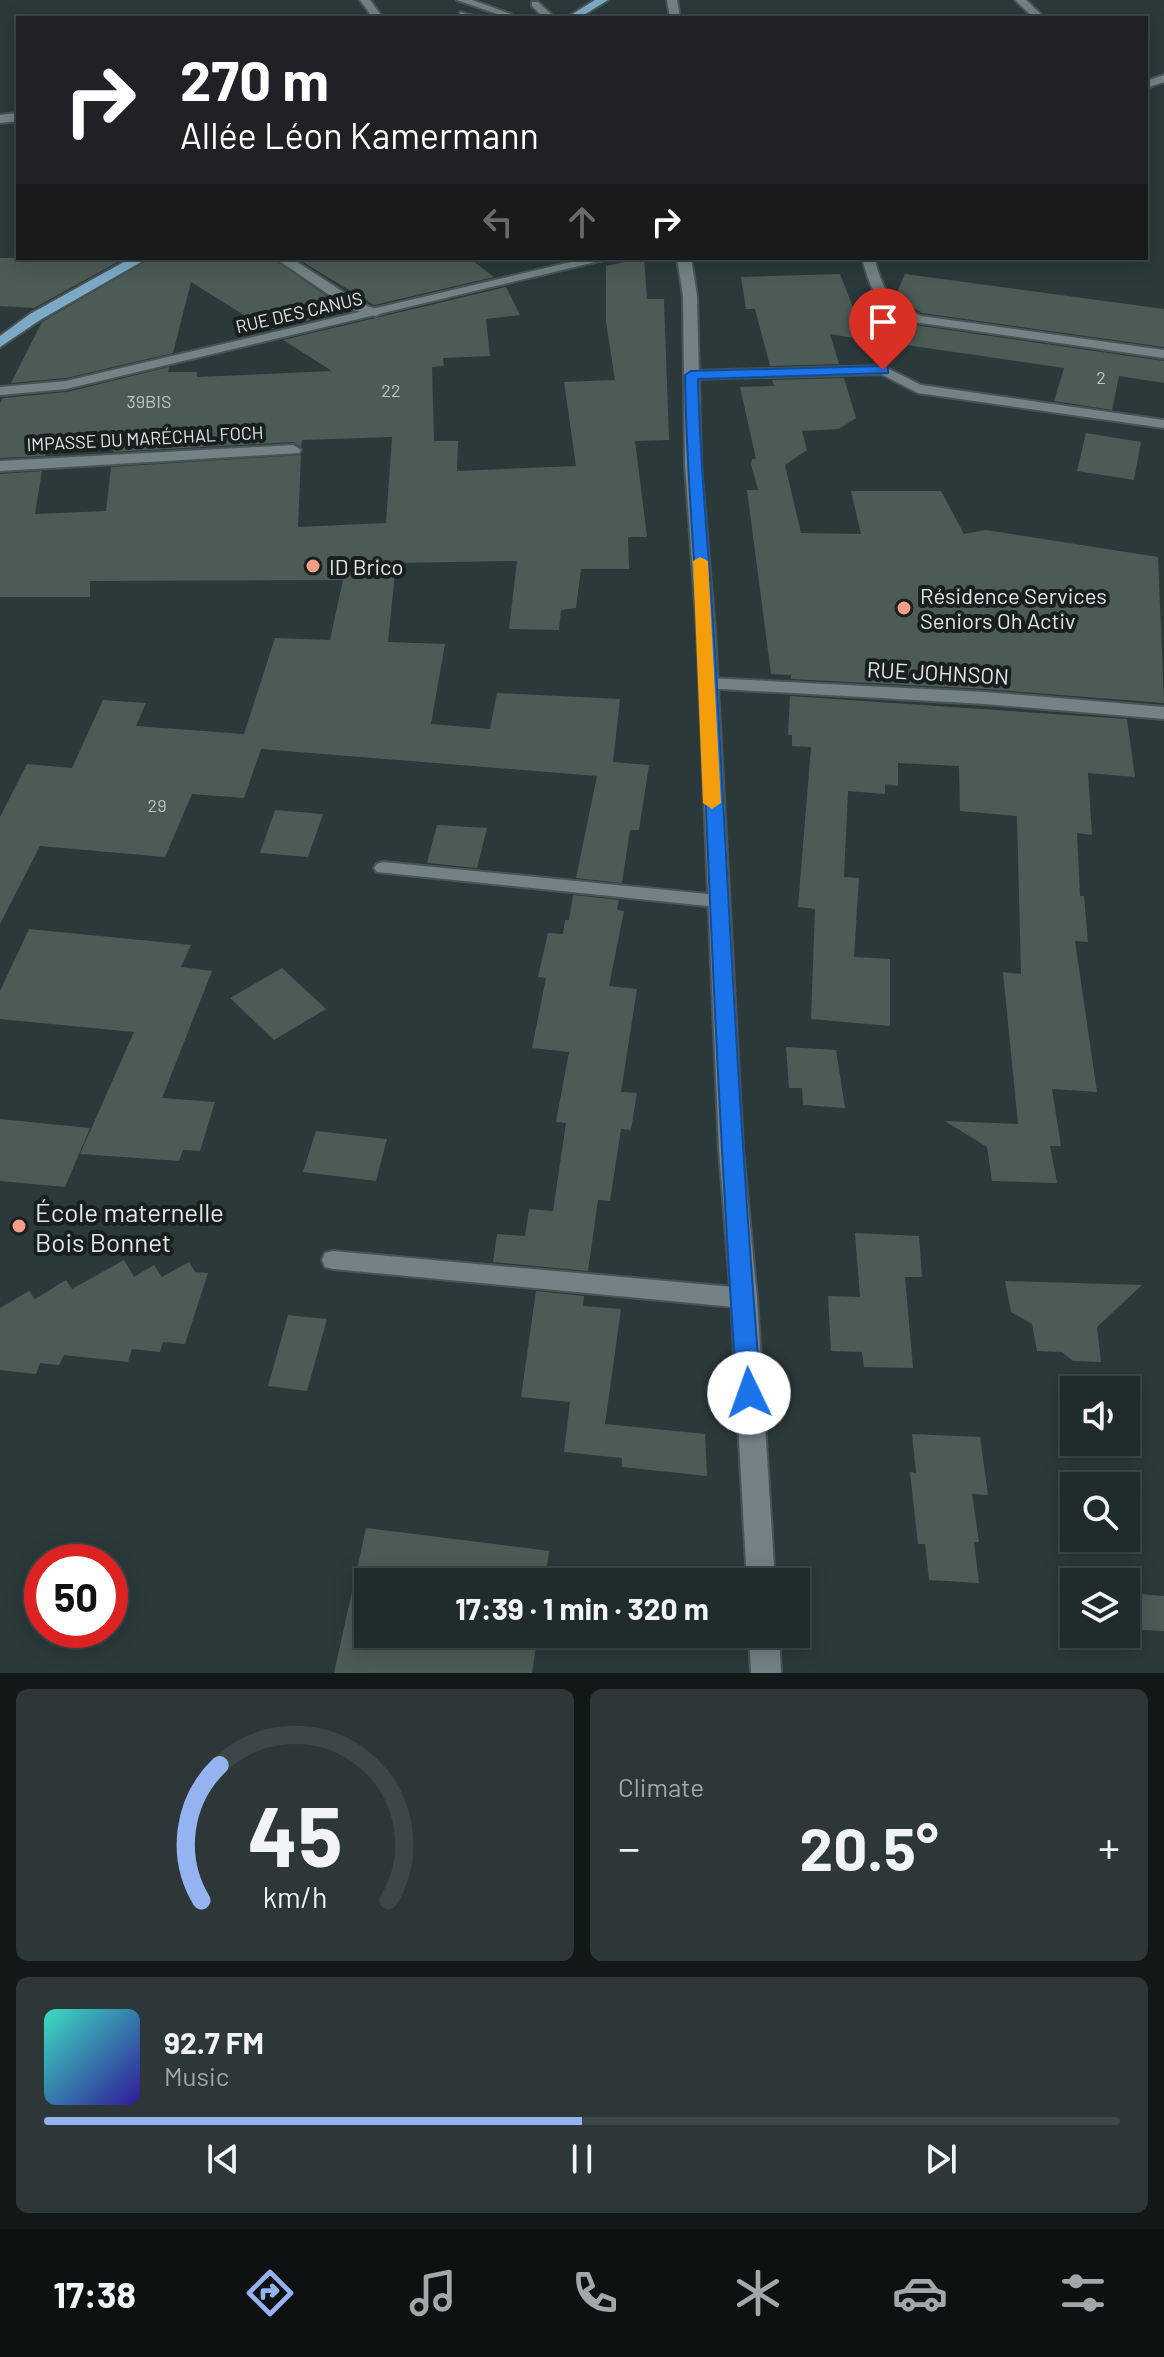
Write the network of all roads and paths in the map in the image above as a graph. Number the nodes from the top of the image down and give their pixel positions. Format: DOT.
graph roads {
  1 [pos="484,0"];
  2 [pos="603,0"];
  3 [pos="619,0"];
  4 [pos="1020,0"];
  5 [pos="535,4"];
  6 [pos="459,7"];
  7 [pos="501,11"];
  8 [pos="548,16"];
  9 [pos="575,16"];
  10 [pos="591,16"];
  11 [pos="1038,16"];
  12 [pos="117,260"];
  13 [pos="137,260"];
  14 [pos="285,260"];
  15 [pos="597,260"];
  16 [pos="684,260"];
  17 [pos="869,260"];
  18 [pos="376,312"];
  19 [pos="0,326"];
  20 [pos="0,343"];
  21 [pos="1164,354"];
  22 [pos="691,375"];
  23 [pos="0,391"];
  24 [pos="1164,424"];
  25 [pos="293,450"];
  26 [pos="0,466"];
  27 [pos="709,684"];
  28 [pos="1164,713"];
  29 [pos="383,868"];
  30 [pos="717,901"];
  31 [pos="333,1260"];
  32 [pos="744,1298"];
  33 [pos="760,1568"];
  34 [pos="765,1648"];
  35 [pos="766,1673"];
  1 -- 7 [label="lane"];
  2 -- 9 [label="main road"];
  3 -- 10 [label="main road"];
  4 -- 11 [label="main road"];
  5 -- 8 [label="lane"];
  6 -- 7 [label="lane"];
  12 -- 19 [label="main road"];
  13 -- 20 [label="main road"];
  14 -- 18 [label="main road"];
  15 -- 18 [label="main road, RUE DES CANUS"];
  16 -- 22 [label="main road"];
  17 -- 21 [label="lane"];
  18 -- 23 [label="main road, RUE DES CANUS"];
  22 -- 24 [label="lane"];
  22 -- 27 [label="main road"];
  25 -- 26 [label="main road, IMPASSE DU MARÉCHAL FOCH"];
  27 -- 28 [label="main road, RUE JOHNSON"];
  27 -- 30 [label="main road"];
  29 -- 30 [label="lane"];
  30 -- 32 [label="main road"];
  31 -- 32 [label="lane"];
  32 -- 33 [label="main road"];
  34 -- 35 [label="main road"];
}
